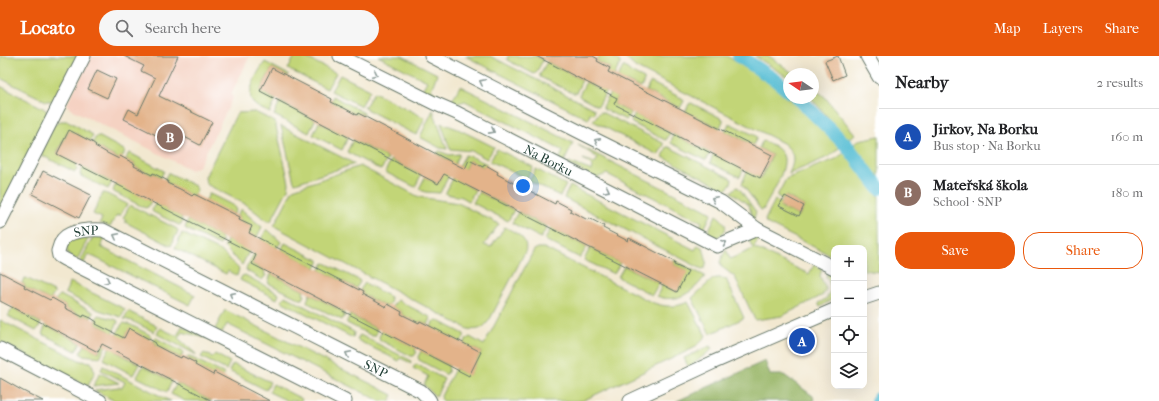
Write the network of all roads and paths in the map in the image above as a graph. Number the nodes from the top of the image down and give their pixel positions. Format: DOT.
graph roads {
  1 [pos="84,56"];
  2 [pos="340,56"];
  3 [pos="431,56"];
  4 [pos="867,56"];
  5 [pos="879,76"];
  6 [pos="0,222"];
  7 [pos="757,229"];
  8 [pos="831,266"];
  9 [pos="831,311"];
  10 [pos="0,349"];
  11 [pos="100,401"];
  12 [pos="345,401"];
  13 [pos="430,401"];
  14 [pos="630,401"];
  1 -- 6 [label="street"];
  2 -- 7 [label="street, Na Borku, one-way"];
  7 -- 3 [label="street, one-way"];
  4 -- 5 [label="street"];
  7 -- 8 [label="street"];
  9 -- 14 [label="street"];
  10 -- 11 [label="street"];
  13 -- 12 [label="street, SNP, one-way"];
}
